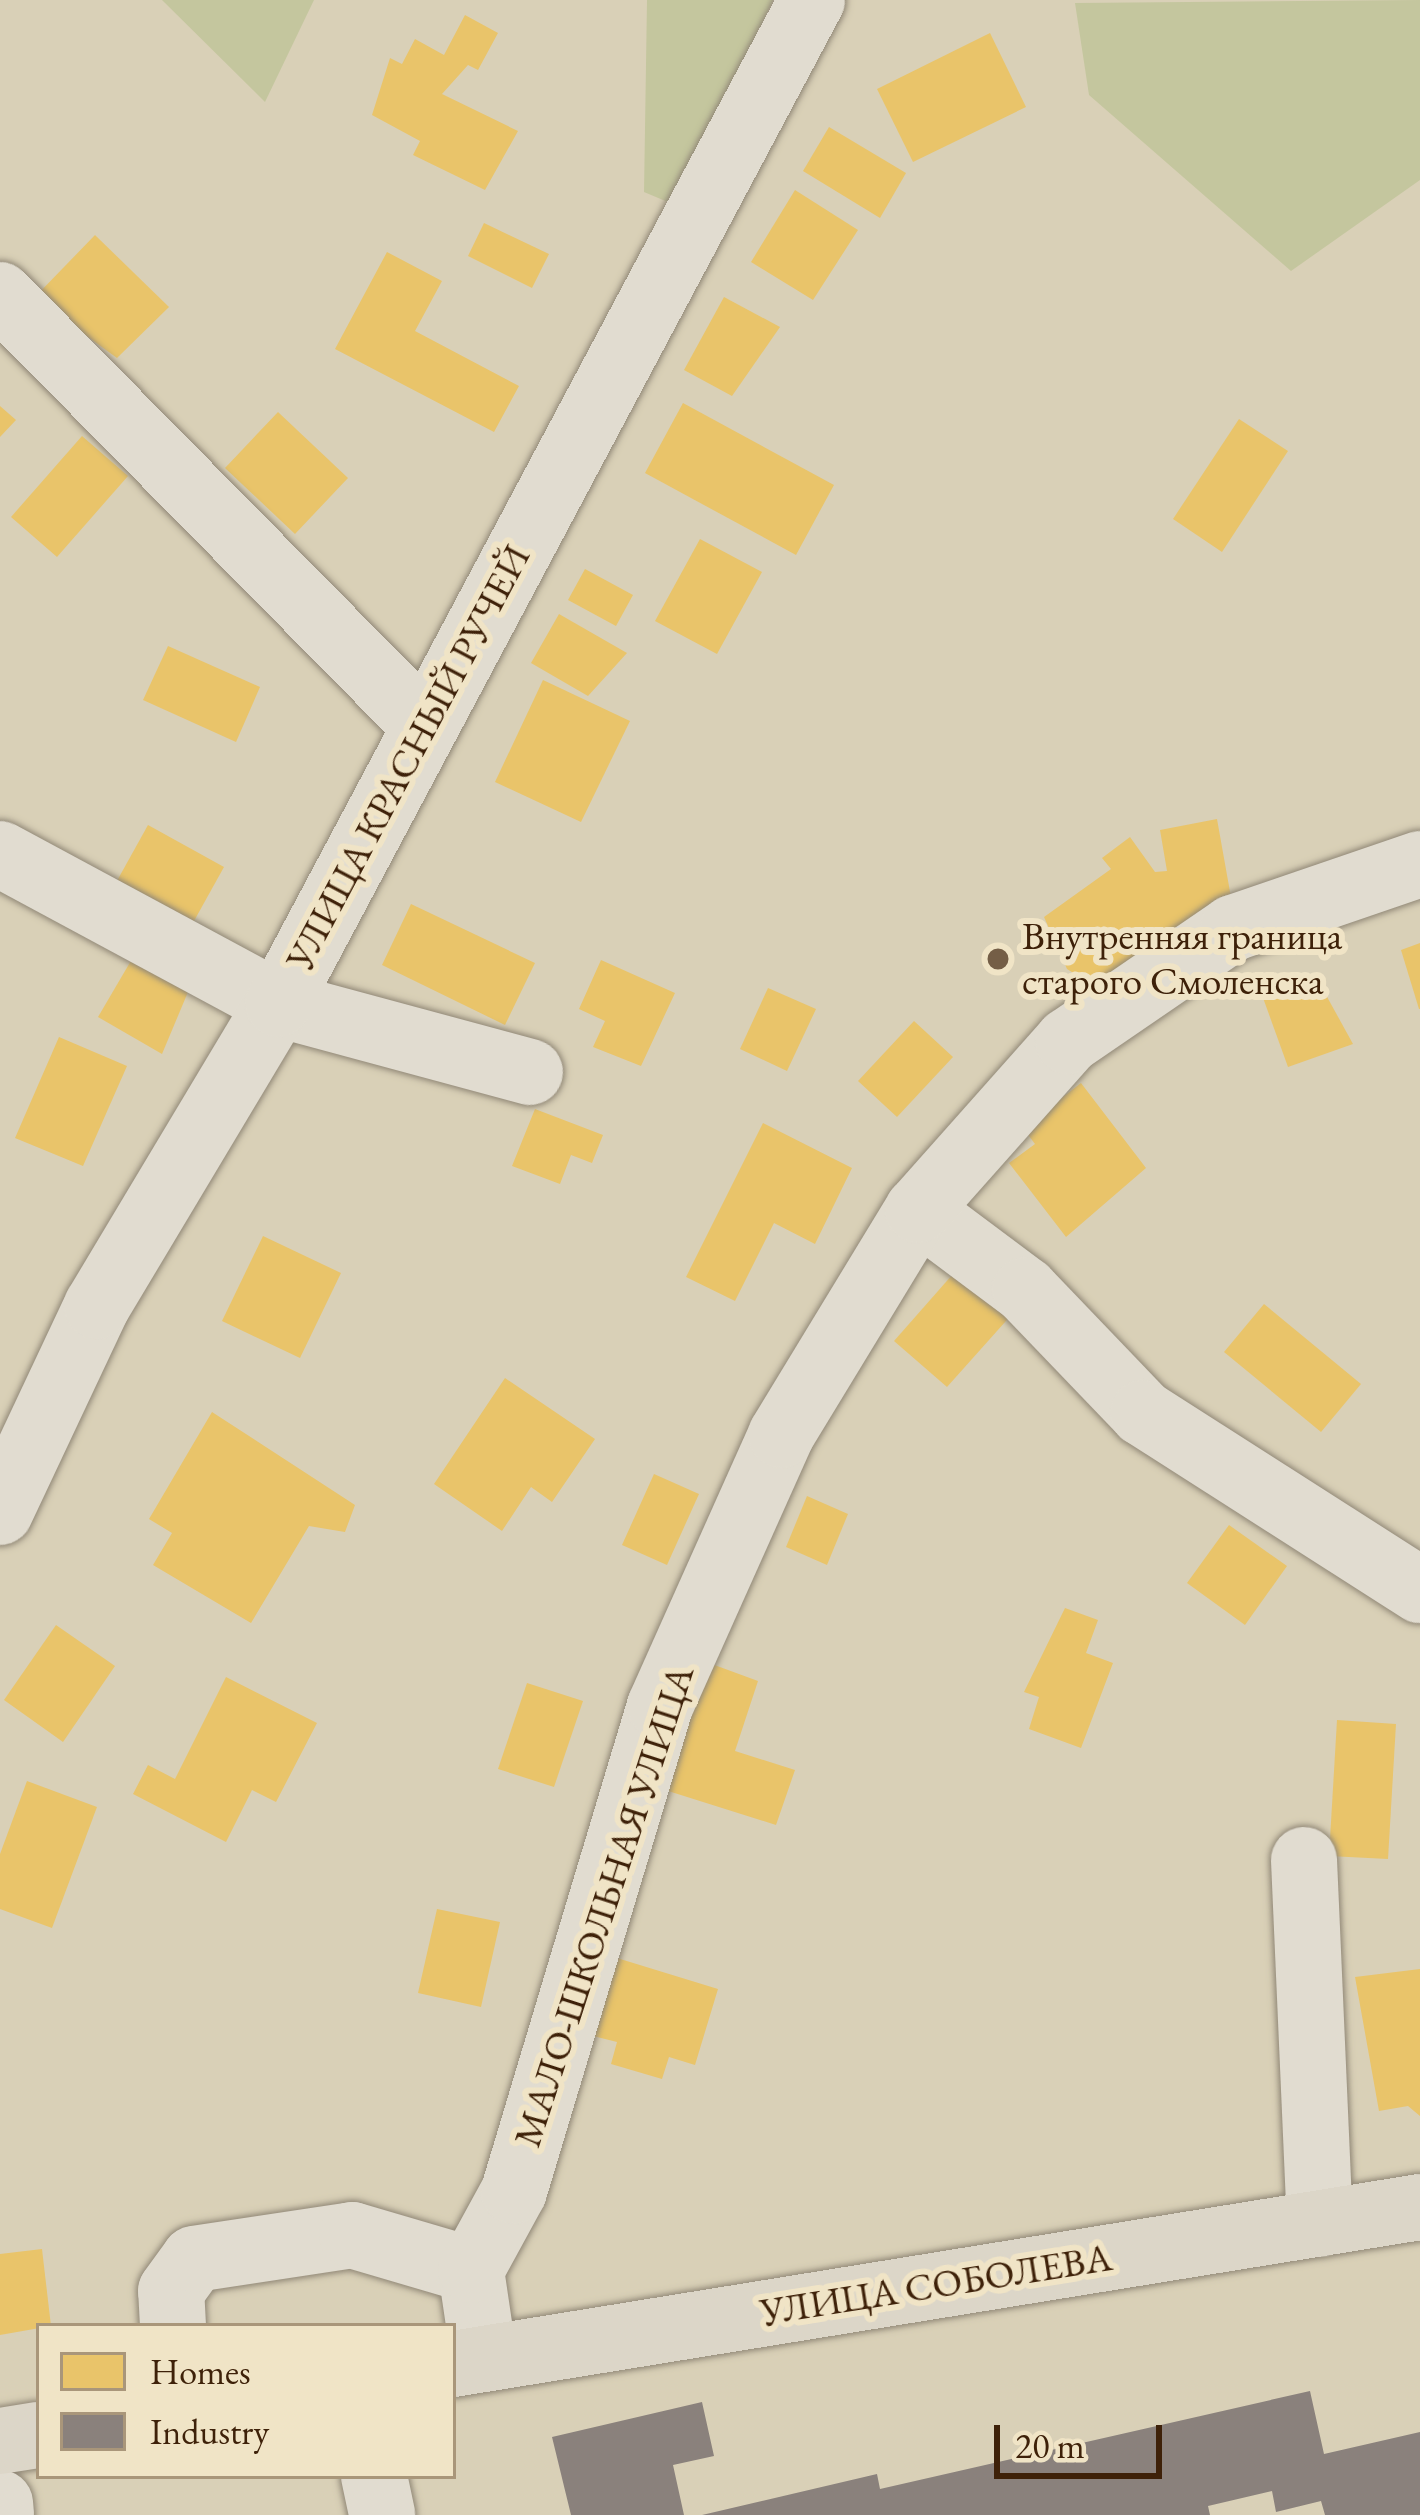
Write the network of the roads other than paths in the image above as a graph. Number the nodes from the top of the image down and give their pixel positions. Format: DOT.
graph roads {
  1 [pos="812,0"];
  2 [pos="0,295"];
  3 [pos="424,725"];
  4 [pos="0,854"];
  5 [pos="1420,864"];
  6 [pos="278,1004"];
  7 [pos="530,1072"];
  8 [pos="918,1210"];
  9 [pos="0,1512"];
  10 [pos="1420,1590"];
  11 [pos="1304,1860"];
  12 [pos="1420,2207"];
  13 [pos="1320,2224"];
  14 [pos="471,2270"];
  15 [pos="173,2323"];
  16 [pos="468,2361"];
  17 [pos="36,2435"];
  18 [pos="0,2441"];
  19 [pos="375,2479"];
  20 [pos="0,2503"];
  21 [pos="1,2515"];
  22 [pos="382,2515"];
  1 -- 3 [label="street, УЛИЦА КРАСНЫЙ РУЧЕЙ"];
  2 -- 3 [label="street"];
  3 -- 6 [label="street, УЛИЦА КРАСНЫЙ РУЧЕЙ"];
  4 -- 6 [label="street"];
  5 -- 8 [label="street, МАЛО-ШКОЛЬНАЯ УЛИЦА"];
  6 -- 7 [label="street"];
  6 -- 9 [label="street, УЛИЦА КРАСНЫЙ РУЧЕЙ"];
  8 -- 10 [label="street"];
  8 -- 14 [label="street, МАЛО-ШКОЛЬНАЯ УЛИЦА"];
  11 -- 13 [label="street"];
  12 -- 13 [label="main road, УЛИЦА СОБОЛЕВА"];
  13 -- 16 [label="main road, УЛИЦА СОБОЛЕВА"];
  14 -- 15 [label="street"];
  14 -- 16 [label="street"];
  17 -- 18 [label="main road"];
  19 -- 22 [label="street"];
  20 -- 21 [label="street"];
}
